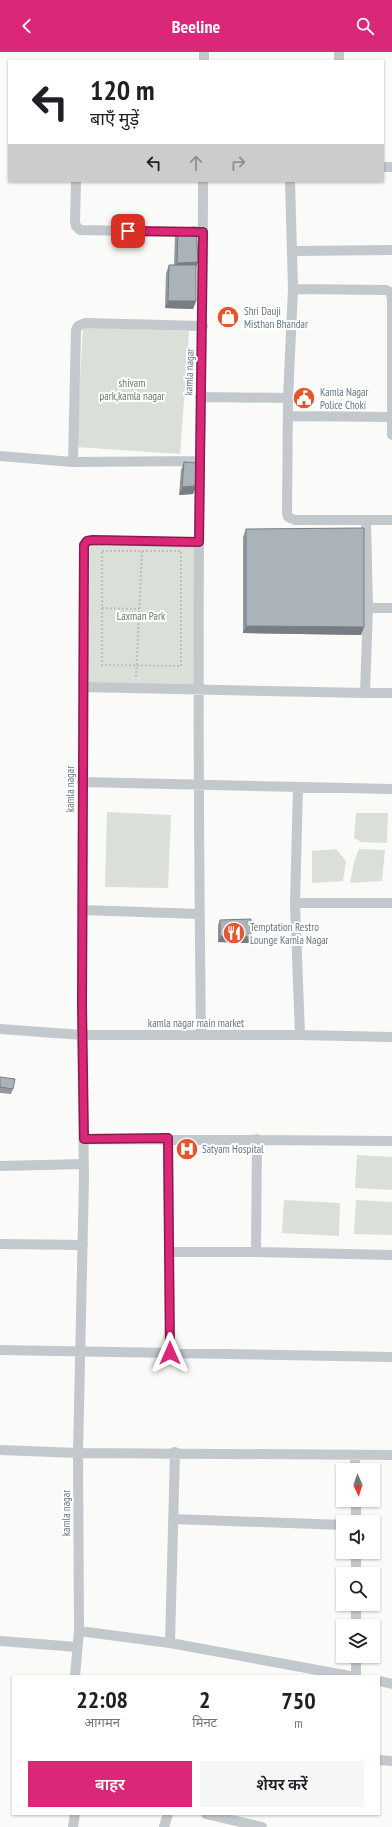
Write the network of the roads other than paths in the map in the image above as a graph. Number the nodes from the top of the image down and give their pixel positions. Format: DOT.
graph roads {
  1 [pos="76,182"];
  2 [pos="203,182"];
  3 [pos="290,182"];
  4 [pos="203,232"];
  5 [pos="392,250"];
  6 [pos="292,251"];
  7 [pos="293,289"];
  8 [pos="203,326"];
  9 [pos="200,397"];
  10 [pos="288,398"];
  11 [pos="288,416"];
  12 [pos="392,417"];
  13 [pos="392,435"];
  14 [pos="0,456"];
  15 [pos="199,461"];
  16 [pos="73,462"];
  17 [pos="366,520"];
  18 [pos="392,520"];
  19 [pos="199,542"];
  20 [pos="368,608"];
  21 [pos="392,608"];
  22 [pos="83,687"];
  23 [pos="198,689"];
  24 [pos="365,693"];
  25 [pos="392,693"];
  26 [pos="82,782"];
  27 [pos="199,784"];
  28 [pos="298,787"];
  29 [pos="392,789"];
  30 [pos="295,903"];
  31 [pos="392,903"];
  32 [pos="82,910"];
  33 [pos="200,914"];
  34 [pos="0,1029"];
  35 [pos="82,1035"];
  36 [pos="201,1035"];
  37 [pos="300,1035"];
  38 [pos="392,1037"];
  39 [pos="168,1138"];
  40 [pos="84,1139"];
  41 [pos="257,1139"];
  42 [pos="392,1141"];
  43 [pos="84,1164"];
  44 [pos="0,1166"];
  45 [pos="0,1244"];
  46 [pos="83,1245"];
  47 [pos="170,1252"];
  48 [pos="256,1252"];
  49 [pos="392,1255"];
  50 [pos="0,1350"];
  51 [pos="80,1350"];
  52 [pos="170,1353"];
  53 [pos="392,1357"];
  54 [pos="0,1450"];
  55 [pos="175,1452"];
  56 [pos="78,1453"];
  57 [pos="355,1456"];
  58 [pos="392,1456"];
  59 [pos="356,1463"];
  60 [pos="173,1519"];
  61 [pos="336,1525"];
  62 [pos="79,1631"];
  63 [pos="0,1641"];
  64 [pos="170,1644"];
  65 [pos="77,1647"];
  66 [pos="356,1663"];
  67 [pos="75,1675"];
  68 [pos="344,1675"];
  69 [pos="356,1675"];
  70 [pos="380,1681"];
  71 [pos="392,1684"];
  72 [pos="380,1760"];
  73 [pos="392,1761"];
  74 [pos="75,1815"];
  75 [pos="168,1815"];
  76 [pos="210,1815"];
  77 [pos="73,1827"];
  78 [pos="164,1827"];
  79 [pos="262,1827"];
  1 -- 4 [label="street"];
  2 -- 4 [label="street, kamla nagar"];
  3 -- 6 [label="street"];
  4 -- 8 [label="street, kamla nagar"];
  5 -- 6 [label="street"];
  6 -- 7 [label="street"];
  7 -- 10 [label="street"];
  7 -- 12 [label="street"];
  8 -- 9 [label="street, kamla nagar"];
  8 -- 16 [label="street"];
  9 -- 10 [label="street"];
  9 -- 15 [label="street, kamla nagar"];
  10 -- 11 [label="street"];
  11 -- 12 [label="street"];
  11 -- 17 [label="street"];
  12 -- 13 [label="street"];
  14 -- 16 [label="street"];
  15 -- 16 [label="street"];
  15 -- 19 [label="street, kamla nagar"];
  17 -- 18 [label="street"];
  17 -- 20 [label="street"];
  19 -- 22 [label="street, kamla nagar"];
  19 -- 23 [label="street, kamla nagar"];
  20 -- 21 [label="street"];
  20 -- 24 [label="street"];
  22 -- 23 [label="street"];
  22 -- 26 [label="street, kamla nagar"];
  23 -- 24 [label="street"];
  23 -- 27 [label="street, kamla nagar"];
  24 -- 25 [label="street"];
  26 -- 27 [label="street"];
  26 -- 32 [label="street, kamla nagar"];
  27 -- 28 [label="street"];
  27 -- 33 [label="street, kamla nagar"];
  28 -- 29 [label="street"];
  28 -- 30 [label="street"];
  30 -- 31 [label="street"];
  30 -- 37 [label="street"];
  32 -- 33 [label="street"];
  32 -- 35 [label="street, kamla nagar"];
  33 -- 36 [label="street, kamla nagar"];
  34 -- 35 [label="street, kamla nagar main market"];
  35 -- 36 [label="street, kamla nagar main market"];
  35 -- 40 [label="street, kamla nagar"];
  36 -- 37 [label="street, kamla nagar main market"];
  37 -- 38 [label="street, kamla nagar main market"];
  39 -- 40 [label="street"];
  39 -- 41 [label="street"];
  39 -- 47 [label="street"];
  40 -- 43 [label="street, kamla nagar"];
  41 -- 42 [label="street"];
  41 -- 48 [label="street"];
  43 -- 44 [label="street"];
  43 -- 46 [label="street, kamla nagar"];
  45 -- 46 [label="street"];
  46 -- 51 [label="street, kamla nagar"];
  47 -- 48 [label="street"];
  47 -- 52 [label="street"];
  48 -- 49 [label="street"];
  50 -- 51 [label="street"];
  51 -- 52 [label="street"];
  51 -- 56 [label="street, kamla nagar"];
  52 -- 53 [label="street"];
  54 -- 56 [label="street"];
  55 -- 56 [label="street"];
  55 -- 57 [label="street"];
  55 -- 60 [label="street"];
  56 -- 62 [label="street, kamla nagar"];
  57 -- 58 [label="street"];
  57 -- 59 [label="street"];
  60 -- 61 [label="street"];
  60 -- 64 [label="street"];
  62 -- 64 [label="street"];
  62 -- 65 [label="street, kamla nagar"];
  63 -- 65 [label="street"];
  64 -- 68 [label="street"];
  65 -- 67 [label="street, kamla nagar"];
  66 -- 69 [label="street"];
  70 -- 71 [label="street"];
  72 -- 73 [label="street"];
  74 -- 77 [label="street"];
  75 -- 78 [label="street"];
  76 -- 79 [label="street"];
}
